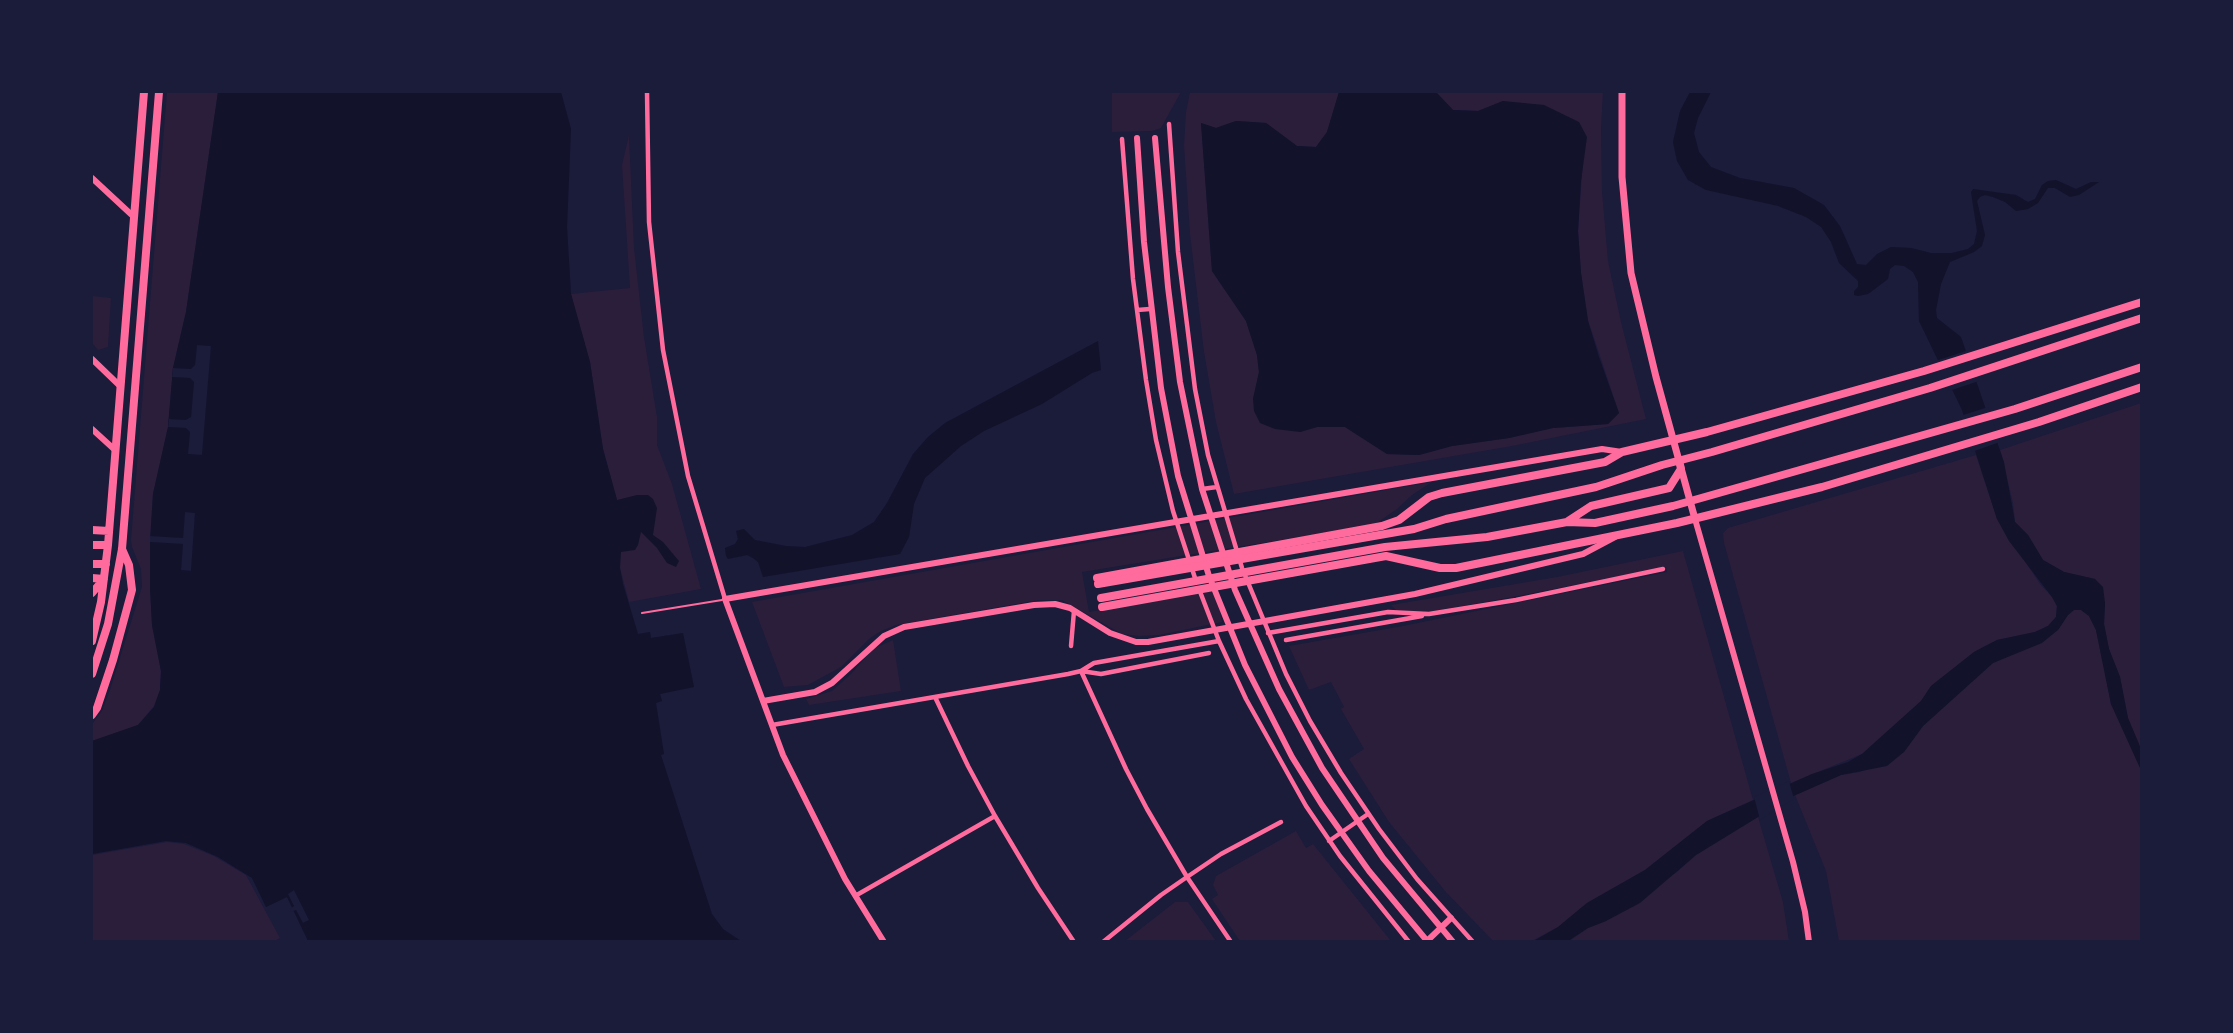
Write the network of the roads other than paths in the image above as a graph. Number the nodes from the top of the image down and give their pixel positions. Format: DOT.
graph roads {
  1 [pos="144,92"];
  2 [pos="159,92"];
  3 [pos="646,92"];
  4 [pos="1622,92"];
  5 [pos="1168,124"];
  6 [pos="1137,138"];
  7 [pos="1155,138"];
  8 [pos="1122,139"];
  9 [pos="92,178"];
  10 [pos="134,218"];
  11 [pos="2142,302"];
  12 [pos="1184,305"];
  13 [pos="1170,307"];
  14 [pos="1150,309"];
  15 [pos="1137,310"];
  16 [pos="2142,318"];
  17 [pos="92,359"];
  18 [pos="2142,367"];
  19 [pos="120,386"];
  20 [pos="2142,387"];
  21 [pos="92,429"];
  22 [pos="1673,440"];
  23 [pos="115,450"];
  24 [pos="1622,452"];
  25 [pos="1680,460"];
  26 [pos="1216,487"];
  27 [pos="1202,489"];
  28 [pos="1183,492"];
  29 [pos="1169,495"];
  30 [pos="1691,502"];
  31 [pos="1695,519"];
  32 [pos="1567,522"];
  33 [pos="92,530"];
  34 [pos="109,531"];
  35 [pos="1621,535"];
  36 [pos="92,544"];
  37 [pos="108,545"];
  38 [pos="122,549"];
  39 [pos="92,564"];
  40 [pos="106,564"];
  41 [pos="1664,569"];
  42 [pos="92,579"];
  43 [pos="104,579"];
  44 [pos="92,593"];
  45 [pos="1101,598"];
  46 [pos="725,599"];
  47 [pos="1102,607"];
  48 [pos="1074,611"];
  49 [pos="642,613"];
  50 [pos="1429,614"];
  51 [pos="1268,633"];
  52 [pos="1218,638"];
  53 [pos="1286,640"];
  54 [pos="92,641"];
  55 [pos="1071,646"];
  56 [pos="1209,652"];
  57 [pos="1081,671"];
  58 [pos="92,674"];
  59 [pos="935,697"];
  60 [pos="763,701"];
  61 [pos="92,715"];
  62 [pos="772,725"];
  63 [pos="1368,814"];
  64 [pos="995,816"];
  65 [pos="1281,822"];
  66 [pos="1357,822"];
  67 [pos="1341,832"];
  68 [pos="1329,840"];
  69 [pos="1187,876"];
  70 [pos="855,896"];
  71 [pos="1451,918"];
  72 [pos="1441,927"];
  73 [pos="1427,941"];
  74 [pos="884,942"];
  75 [pos="1074,942"];
  76 [pos="1103,942"];
  77 [pos="1230,942"];
  78 [pos="1409,942"];
  79 [pos="1453,942"];
  80 [pos="1473,942"];
  81 [pos="1809,942"];
  1 -- 10 [label="main road"];
  2 -- 38 [label="main road"];
  3 -- 46 [label="street"];
  4 -- 22 [label="main road"];
  5 -- 12 [label="street"];
  6 -- 14 [label="street"];
  7 -- 13 [label="street"];
  8 -- 15 [label="street"];
  9 -- 10 [label="street"];
  10 -- 19 [label="main road"];
  11 -- 22 [label="main road"];
  12 -- 13 [label="street"];
  12 -- 26 [label="street"];
  13 -- 27 [label="street"];
  14 -- 15 [label="street"];
  14 -- 28 [label="street"];
  15 -- 29 [label="street"];
  16 -- 25 [label="main road"];
  17 -- 19 [label="street"];
  18 -- 30 [label="main road"];
  19 -- 23 [label="main road"];
  20 -- 31 [label="main road"];
  21 -- 23 [label="street"];
  22 -- 24 [label="main road"];
  22 -- 25 [label="main road"];
  23 -- 34 [label="main road"];
  24 -- 25 [label="main road"];
  24 -- 46 [label="street"];
  25 -- 30 [label="main road"];
  25 -- 32 [label="main road"];
  26 -- 27 [label="street"];
  26 -- 51 [label="street"];
  27 -- 66 [label="street"];
  28 -- 29 [label="street"];
  28 -- 67 [label="street"];
  29 -- 52 [label="street"];
  30 -- 31 [label="main road"];
  30 -- 32 [label="main road"];
  31 -- 35 [label="main road"];
  31 -- 81 [label="street"];
  32 -- 45 [label="main road"];
  33 -- 34 [label="main road"];
  34 -- 37 [label="main road"];
  35 -- 47 [label="main road"];
  35 -- 48 [label="street"];
  36 -- 37 [label="main road"];
  37 -- 40 [label="main road"];
  38 -- 58 [label="main road"];
  38 -- 61 [label="main road"];
  39 -- 40 [label="main road"];
  40 -- 43 [label="main road"];
  41 -- 50 [label="street"];
  42 -- 43 [label="main road"];
  43 -- 44 [label="main road"];
  43 -- 54 [label="main road"];
  46 -- 49 [label="lane"];
  46 -- 60 [label="street"];
  48 -- 55 [label="street"];
  48 -- 60 [label="street"];
  50 -- 51 [label="street"];
  50 -- 53 [label="street"];
  51 -- 63 [label="street"];
  52 -- 57 [label="street"];
  52 -- 68 [label="street"];
  56 -- 57 [label="street"];
  57 -- 59 [label="street"];
  57 -- 69 [label="street"];
  59 -- 62 [label="street"];
  59 -- 64 [label="street"];
  60 -- 62 [label="street"];
  62 -- 70 [label="street"];
  63 -- 66 [label="street"];
  63 -- 71 [label="street"];
  64 -- 70 [label="street"];
  64 -- 75 [label="street"];
  65 -- 69 [label="street"];
  66 -- 67 [label="street"];
  66 -- 72 [label="street"];
  67 -- 68 [label="street"];
  67 -- 73 [label="street"];
  68 -- 78 [label="street"];
  69 -- 76 [label="street"];
  69 -- 77 [label="street"];
  70 -- 74 [label="street"];
  71 -- 72 [label="street"];
  71 -- 80 [label="street"];
  72 -- 73 [label="street"];
  72 -- 79 [label="street"];
}
